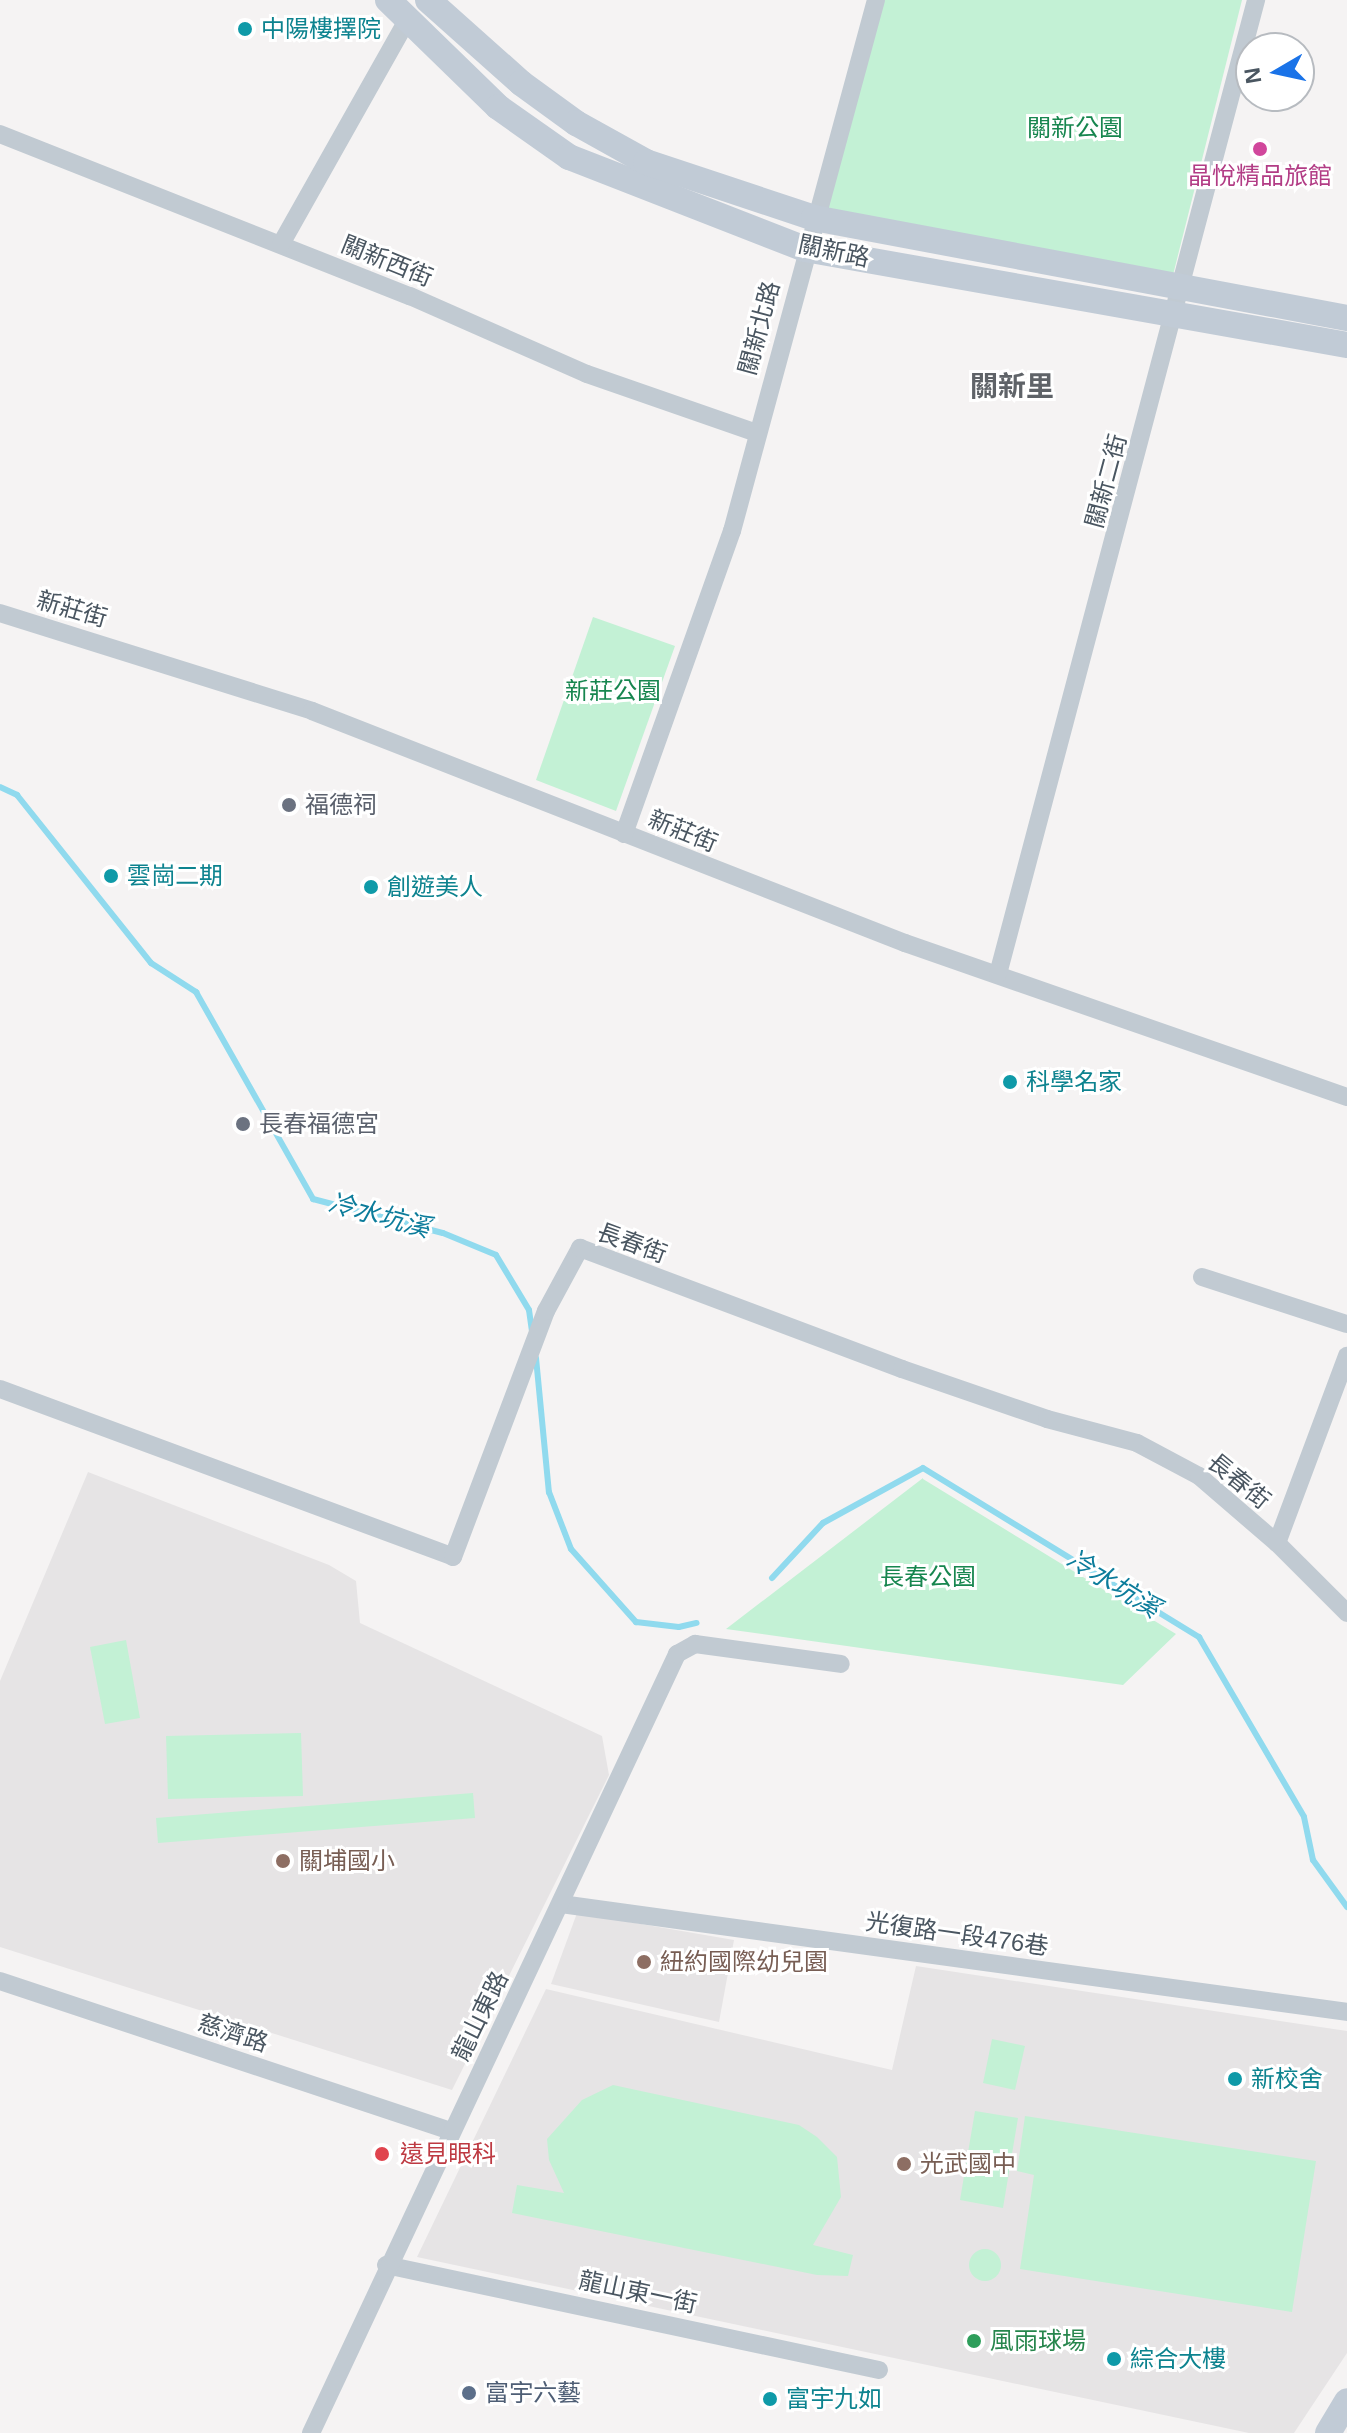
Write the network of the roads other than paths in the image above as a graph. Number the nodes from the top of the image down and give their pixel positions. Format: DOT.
graph roads {
  1 [pos="388,0"];
  2 [pos="428,0"];
  3 [pos="876,0"];
  4 [pos="1256,0"];
  5 [pos="407,20"];
  6 [pos="0,134"];
  7 [pos="814,218"];
  8 [pos="281,244"];
  9 [pos="805,249"];
  10 [pos="1182,286"];
  11 [pos="1176,312"];
  12 [pos="1347,318"];
  13 [pos="1347,345"];
  14 [pos="756,433"];
  15 [pos="0,613"];
  16 [pos="624,834"];
  17 [pos="998,974"];
  18 [pos="1347,1097"];
  19 [pos="1202,1277"];
  20 [pos="1347,1324"];
  21 [pos="1347,1356"];
  22 [pos="0,1389"];
  23 [pos="1277,1543"];
  24 [pos="1347,1613"];
  25 [pos="841,1664"];
  26 [pos="561,1904"];
  27 [pos="0,1981"];
  28 [pos="1347,2012"];
  29 [pos="451,2131"];
  30 [pos="386,2265"];
  31 [pos="879,2370"];
  32 [pos="1347,2401"];
  33 [pos="311,2433"];
  34 [pos="1328,2433"];
  1 -- 5 [label="street, 關新路"];
  2 -- 7 [label="street, 關新路"];
  3 -- 7 [label="street, 關新北路"];
  4 -- 10 [label="street, 關新二街"];
  5 -- 8 [label="street"];
  5 -- 9 [label="street, 關新路"];
  6 -- 8 [label="street, 關新西街"];
  7 -- 9 [label="street, 關新北路"];
  7 -- 10 [label="street, 關新路"];
  8 -- 14 [label="street, 關新西街"];
  9 -- 11 [label="street, 關新路"];
  9 -- 14 [label="street, 關新北路"];
  10 -- 11 [label="street, 關新二街"];
  10 -- 12 [label="street, 關新路"];
  11 -- 13 [label="street, 關新路"];
  11 -- 17 [label="street, 關新二街"];
  14 -- 16 [label="street, 關新北路"];
  15 -- 16 [label="street, 新莊街"];
  16 -- 17 [label="street, 新莊街"];
  17 -- 18 [label="street, 新莊街"];
  19 -- 20 [label="street"];
  21 -- 23 [label="street"];
  22 -- 23 [label="street, 長春街"];
  23 -- 24 [label="street, 長春街"];
  25 -- 26 [label="street, 龍山東路"];
  26 -- 28 [label="street, 光復路一段476巷"];
  26 -- 29 [label="street, 龍山東路"];
  27 -- 29 [label="street, 慈濟路"];
  29 -- 30 [label="street, 龍山東路"];
  30 -- 31 [label="street, 龍山東一街"];
  30 -- 33 [label="street, 龍山東路"];
  32 -- 34 [label="street"];
}
